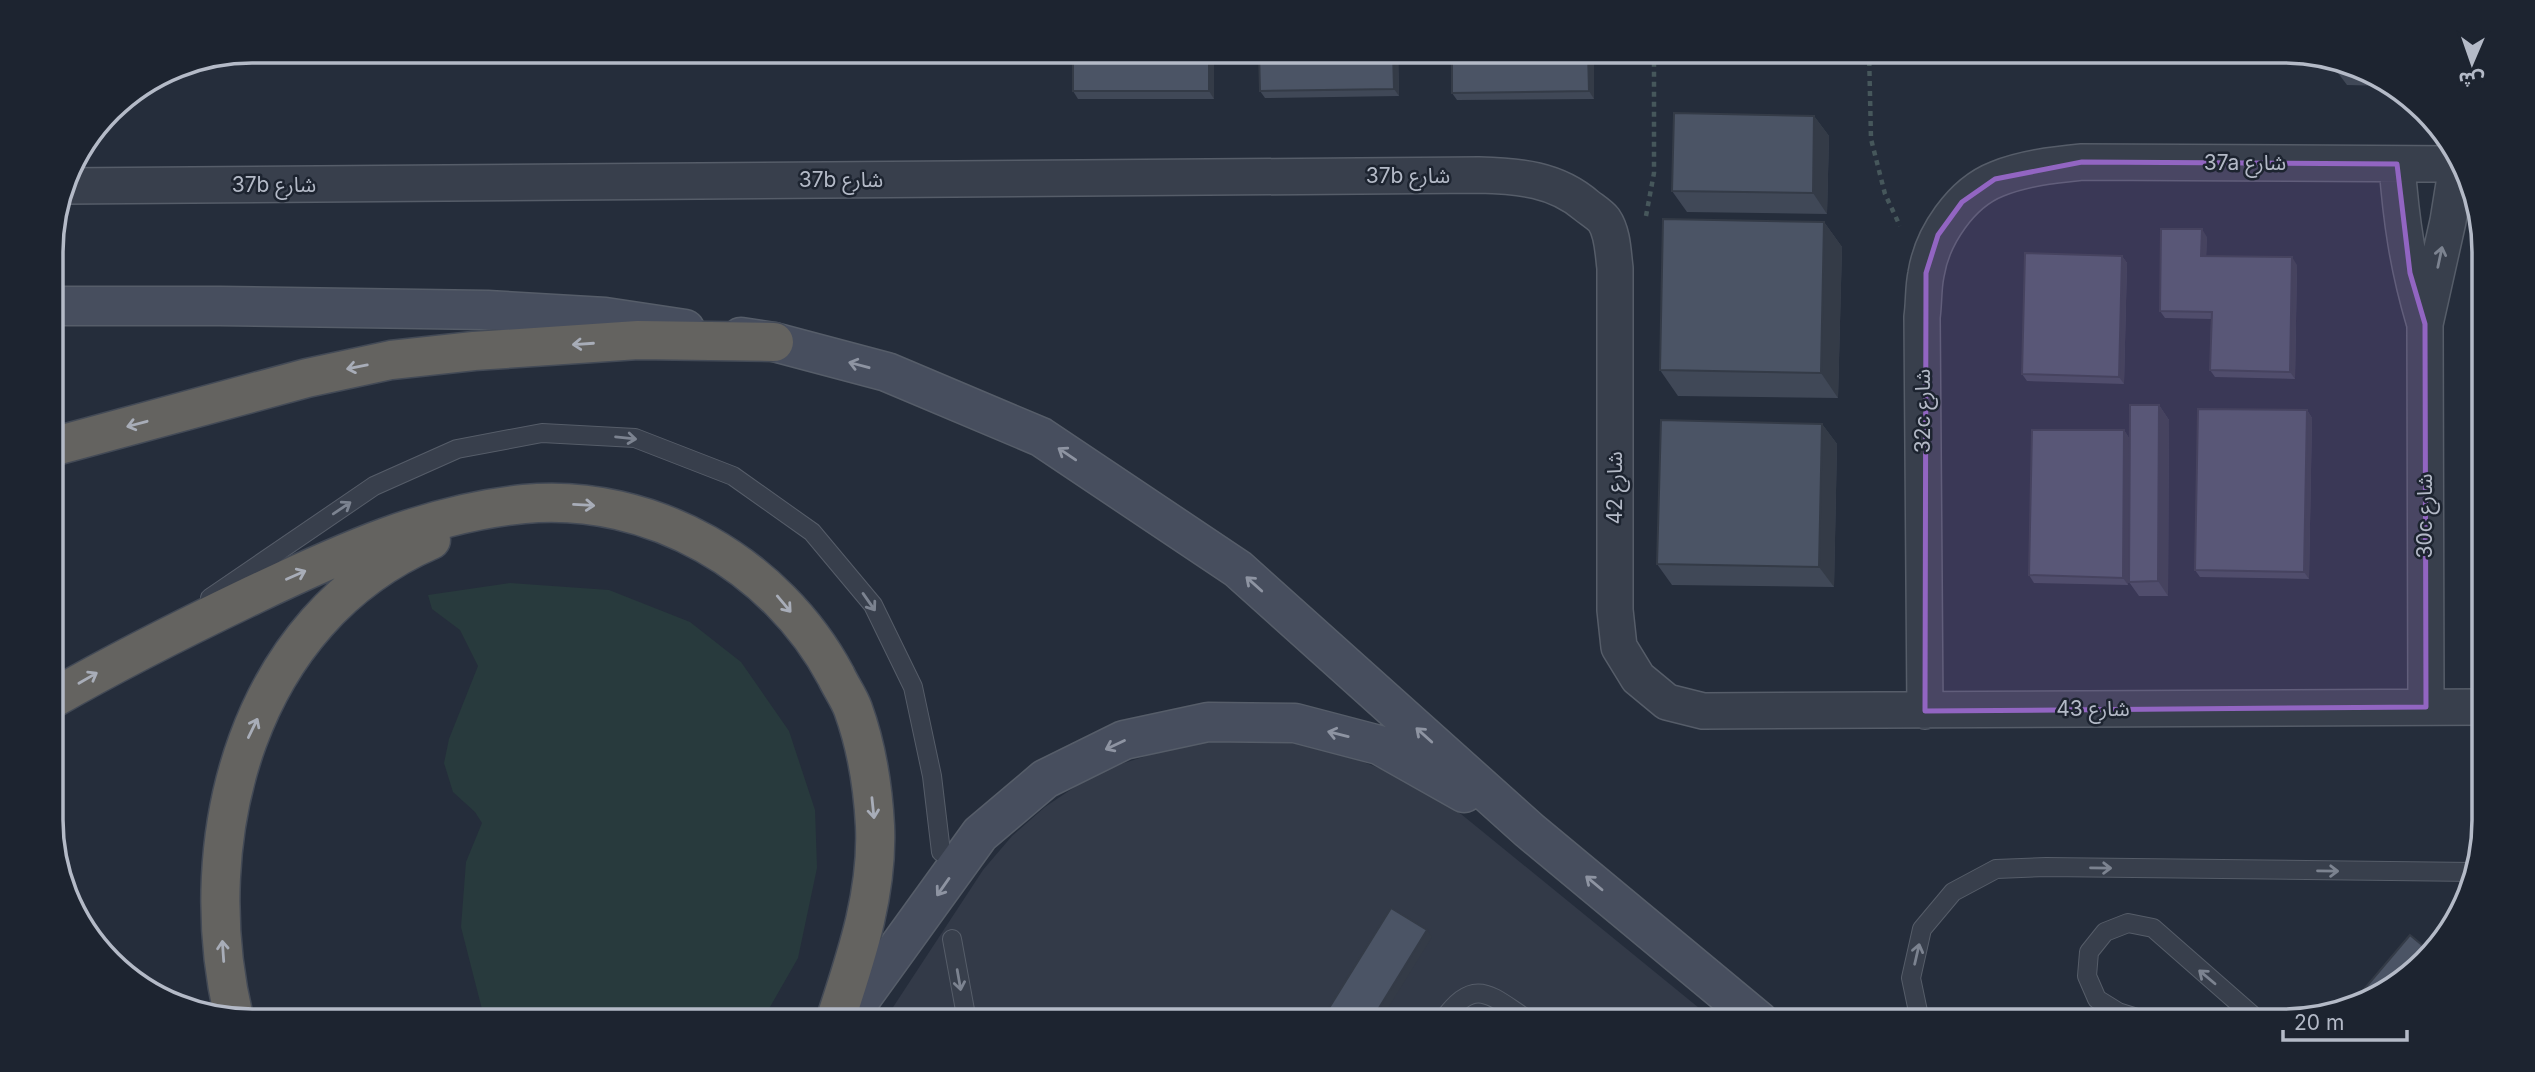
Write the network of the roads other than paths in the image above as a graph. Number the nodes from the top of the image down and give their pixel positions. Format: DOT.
graph roads {
  1 [pos="2397,164"];
  2 [pos="2450,164"];
  3 [pos="2034,168"];
  4 [pos="2455,175"];
  5 [pos="75,186"];
  6 [pos="1604,220"];
  7 [pos="63,306"];
  8 [pos="2425,324"];
  9 [pos="774,342"];
  10 [pos="63,444"];
  11 [pos="526,504"];
  12 [pos="124,657"];
  13 [pos="63,693"];
  14 [pos="2426,707"];
  15 [pos="2472,707"];
  16 [pos="1925,710"];
  17 [pos="1703,711"];
  18 [pos="1530,830"];
  19 [pos="941,852"];
  20 [pos="2465,872"];
  21 [pos="1630,914"];
  22 [pos="952,939"];
  23 [pos="232,1007"];
  24 [pos="839,1009"];
  25 [pos="854,1009"];
  26 [pos="965,1009"];
  27 [pos="1451,1009"];
  28 [pos="1511,1009"];
  29 [pos="1716,1009"];
  30 [pos="1745,1009"];
  31 [pos="1917,1009"];
  32 [pos="2113,1009"];
  33 [pos="2245,1009"];
  1 -- 2 [label="street, 37a شارع"];
  1 -- 3 [label="street, 37a شارع"];
  1 -- 8 [label="street, 30c شارع"];
  3 -- 16 [label="street, 32c شارع"];
  8 -- 4 [label="street, 30c شارع, one-way"];
  5 -- 6 [label="street, 37b شارع"];
  6 -- 17 [label="street, شارع 42"];
  7 -- 9 [label="main road"];
  8 -- 14 [label="street, 30c شارع"];
  9 -- 10 [label="highway, one-way"];
  18 -- 9 [label="main road, one-way"];
  12 -- 11 [label="highway, one-way"];
  23 -- 11 [label="highway, one-way"];
  11 -- 24 [label="highway, one-way"];
  13 -- 12 [label="highway, one-way"];
  12 -- 19 [label="lane, one-way"];
  14 -- 15 [label="street, شارع 43"];
  14 -- 16 [label="street, شارع 43"];
  16 -- 17 [label="street, شارع 43"];
  21 -- 18 [label="main road, one-way"];
  18 -- 25 [label="main road, one-way"];
  31 -- 20 [label="lane, one-way"];
  21 -- 29 [label="lane"];
  21 -- 30 [label="main road"];
  22 -- 26 [label="lane, one-way"];
  27 -- 28 [label="lane"];
  33 -- 32 [label="lane, one-way"];
}
